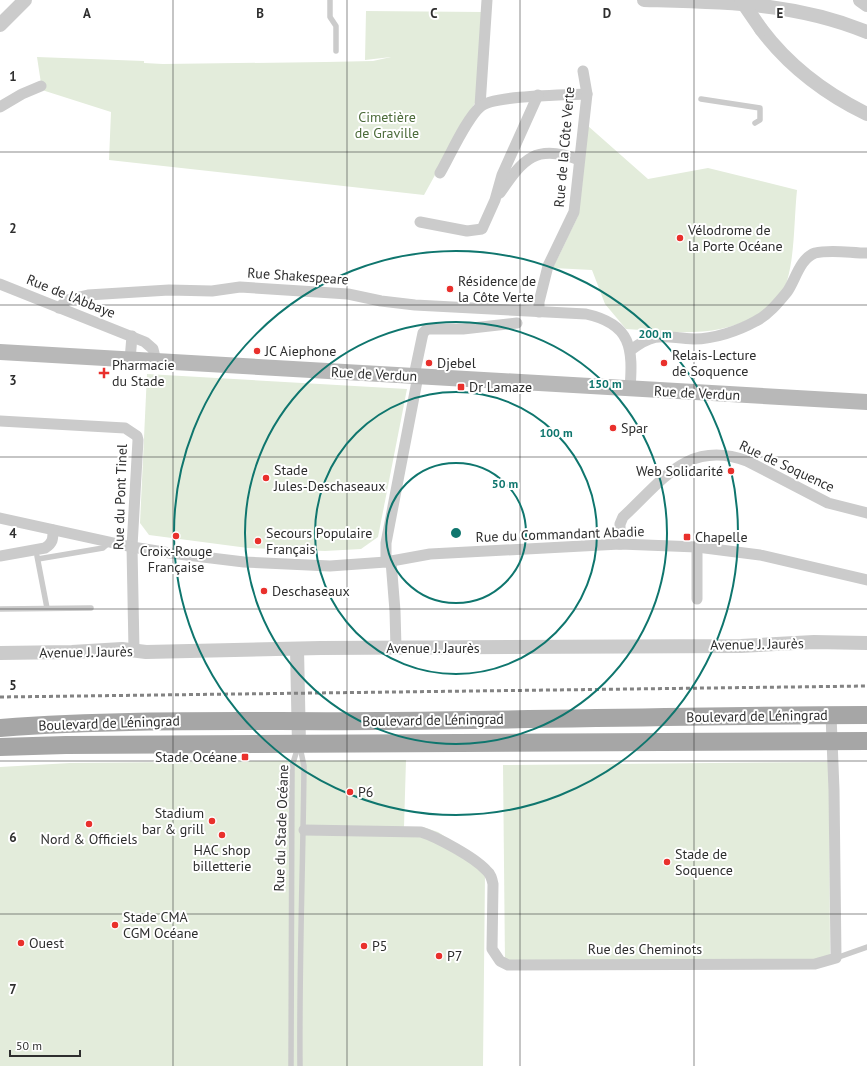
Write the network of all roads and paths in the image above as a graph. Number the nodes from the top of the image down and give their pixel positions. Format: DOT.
graph roads {
  1 [pos="25,0"];
  2 [pos="330,0"];
  3 [pos="487,0"];
  4 [pos="644,0"];
  5 [pos="678,0"];
  6 [pos="742,0"];
  7 [pos="860,0"];
  8 [pos="867,5"];
  9 [pos="0,25"];
  10 [pos="867,32"];
  11 [pos="336,51"];
  12 [pos="583,70"];
  13 [pos="41,86"];
  14 [pos="586,94"];
  15 [pos="538,95"];
  16 [pos="701,99"];
  17 [pos="480,106"];
  18 [pos="0,107"];
  19 [pos="867,114"];
  20 [pos="755,123"];
  21 [pos="579,160"];
  22 [pos="440,173"];
  23 [pos="496,200"];
  24 [pos="420,222"];
  25 [pos="867,253"];
  26 [pos="0,284"];
  27 [pos="59,308"];
  28 [pos="539,312"];
  29 [pos="517,323"];
  30 [pos="132,336"];
  31 [pos="631,350"];
  32 [pos="0,352"];
  33 [pos="130,360"];
  34 [pos="156,361"];
  35 [pos="416,376"];
  36 [pos="630,389"];
  37 [pos="867,402"];
  38 [pos="0,421"];
  39 [pos="867,513"];
  40 [pos="0,518"];
  41 [pos="53,530"];
  42 [pos="110,542"];
  43 [pos="620,544"];
  44 [pos="132,547"];
  45 [pos="697,547"];
  46 [pos="37,555"];
  47 [pos="0,556"];
  48 [pos="389,562"];
  49 [pos="867,580"];
  50 [pos="698,599"];
  51 [pos="46,608"];
  52 [pos="91,608"];
  53 [pos="0,609"];
  54 [pos="867,643"];
  55 [pos="396,648"];
  56 [pos="297,649"];
  57 [pos="134,650"];
  58 [pos="0,653"];
  59 [pos="831,714"];
  60 [pos="867,714"];
  61 [pos="299,722"];
  62 [pos="0,728"];
  63 [pos="867,741"];
  64 [pos="833,742"];
  65 [pos="299,745"];
  66 [pos="0,747"];
  67 [pos="304,830"];
  68 [pos="867,947"];
  69 [pos="836,958"];
  70 [pos="291,1066"];
  71 [pos="300,1066"];
  1 -- 9 [label="street"];
  2 -- 11 [label="lane"];
  3 -- 17 [label="street"];
  4 -- 5 [label="street"];
  5 -- 10 [label="street"];
  6 -- 19 [label="street, bridge"];
  7 -- 8 [label="street"];
  12 -- 14 [label="street, Rue de la Côte Verte"];
  13 -- 18 [label="street"];
  14 -- 15 [label="street"];
  14 -- 21 [label="street, Rue de la Côte Verte"];
  15 -- 17 [label="street"];
  15 -- 23 [label="street"];
  16 -- 20 [label="lane"];
  17 -- 22 [label="street"];
  21 -- 23 [label="street"];
  21 -- 28 [label="street, Rue de la Côte Verte"];
  23 -- 24 [label="street"];
  25 -- 31 [label="street"];
  26 -- 27 [label="street, Rue de l'Abbaye"];
  27 -- 28 [label="street, Rue Shakespeare"];
  27 -- 30 [label="street, Rue de l'Abbaye"];
  28 -- 31 [label="street"];
  29 -- 35 [label="street"];
  30 -- 33 [label="street"];
  30 -- 34 [label="street, Rue de l'Abbaye"];
  31 -- 36 [label="street"];
  32 -- 33 [label="main road, Rue de Verdun"];
  33 -- 34 [label="main road, Rue de Verdun"];
  34 -- 35 [label="main road, Rue de Verdun"];
  35 -- 36 [label="main road, Rue de Verdun"];
  35 -- 48 [label="street"];
  36 -- 37 [label="main road, Rue de Verdun"];
  38 -- 44 [label="street, Rue du Pont Tinel"];
  39 -- 43 [label="street, Rue de Soquence"];
  40 -- 41 [label="street, Rue du Commandant Abadie"];
  41 -- 42 [label="street, Rue du Commandant Abadie"];
  41 -- 46 [label="street"];
  42 -- 44 [label="street, Rue du Commandant Abadie"];
  42 -- 46 [label="lane"];
  43 -- 45 [label="street, Rue du Commandant Abadie"];
  43 -- 48 [label="street, Rue du Commandant Abadie"];
  44 -- 48 [label="street, Rue du Commandant Abadie"];
  44 -- 57 [label="street, Rue du Pont Tinel"];
  45 -- 49 [label="street, Rue du Commandant Abadie"];
  45 -- 50 [label="street"];
  46 -- 47 [label="street"];
  46 -- 51 [label="lane"];
  48 -- 55 [label="street"];
  51 -- 52 [label="lane"];
  51 -- 53 [label="lane"];
  54 -- 55 [label="street, Avenue J. Jaurès"];
  55 -- 56 [label="street, Avenue J. Jaurès"];
  56 -- 57 [label="street, Avenue J. Jaurès"];
  56 -- 61 [label="street"];
  57 -- 58 [label="street, Avenue J. Jaurès"];
  59 -- 60 [label="main road, Boulevard de Léningrad"];
  59 -- 61 [label="main road, Boulevard de Léningrad"];
  59 -- 64 [label="street"];
  61 -- 62 [label="main road, Boulevard de Léningrad"];
  61 -- 65 [label="street"];
  63 -- 64 [label="main road, Boulevard de Léningrad"];
  64 -- 65 [label="main road, Boulevard de Léningrad"];
  64 -- 69 [label="street"];
  65 -- 66 [label="main road, Boulevard de Léningrad"];
  65 -- 67 [label="lane, Rue du Stade Océane"];
  65 -- 70 [label="lane, Rue du Stade Océane"];
  67 -- 69 [label="street, Rue des Cheminots"];
  67 -- 71 [label="lane, Rue du Stade Océane"];
  68 -- 69 [label="lane"];
}
